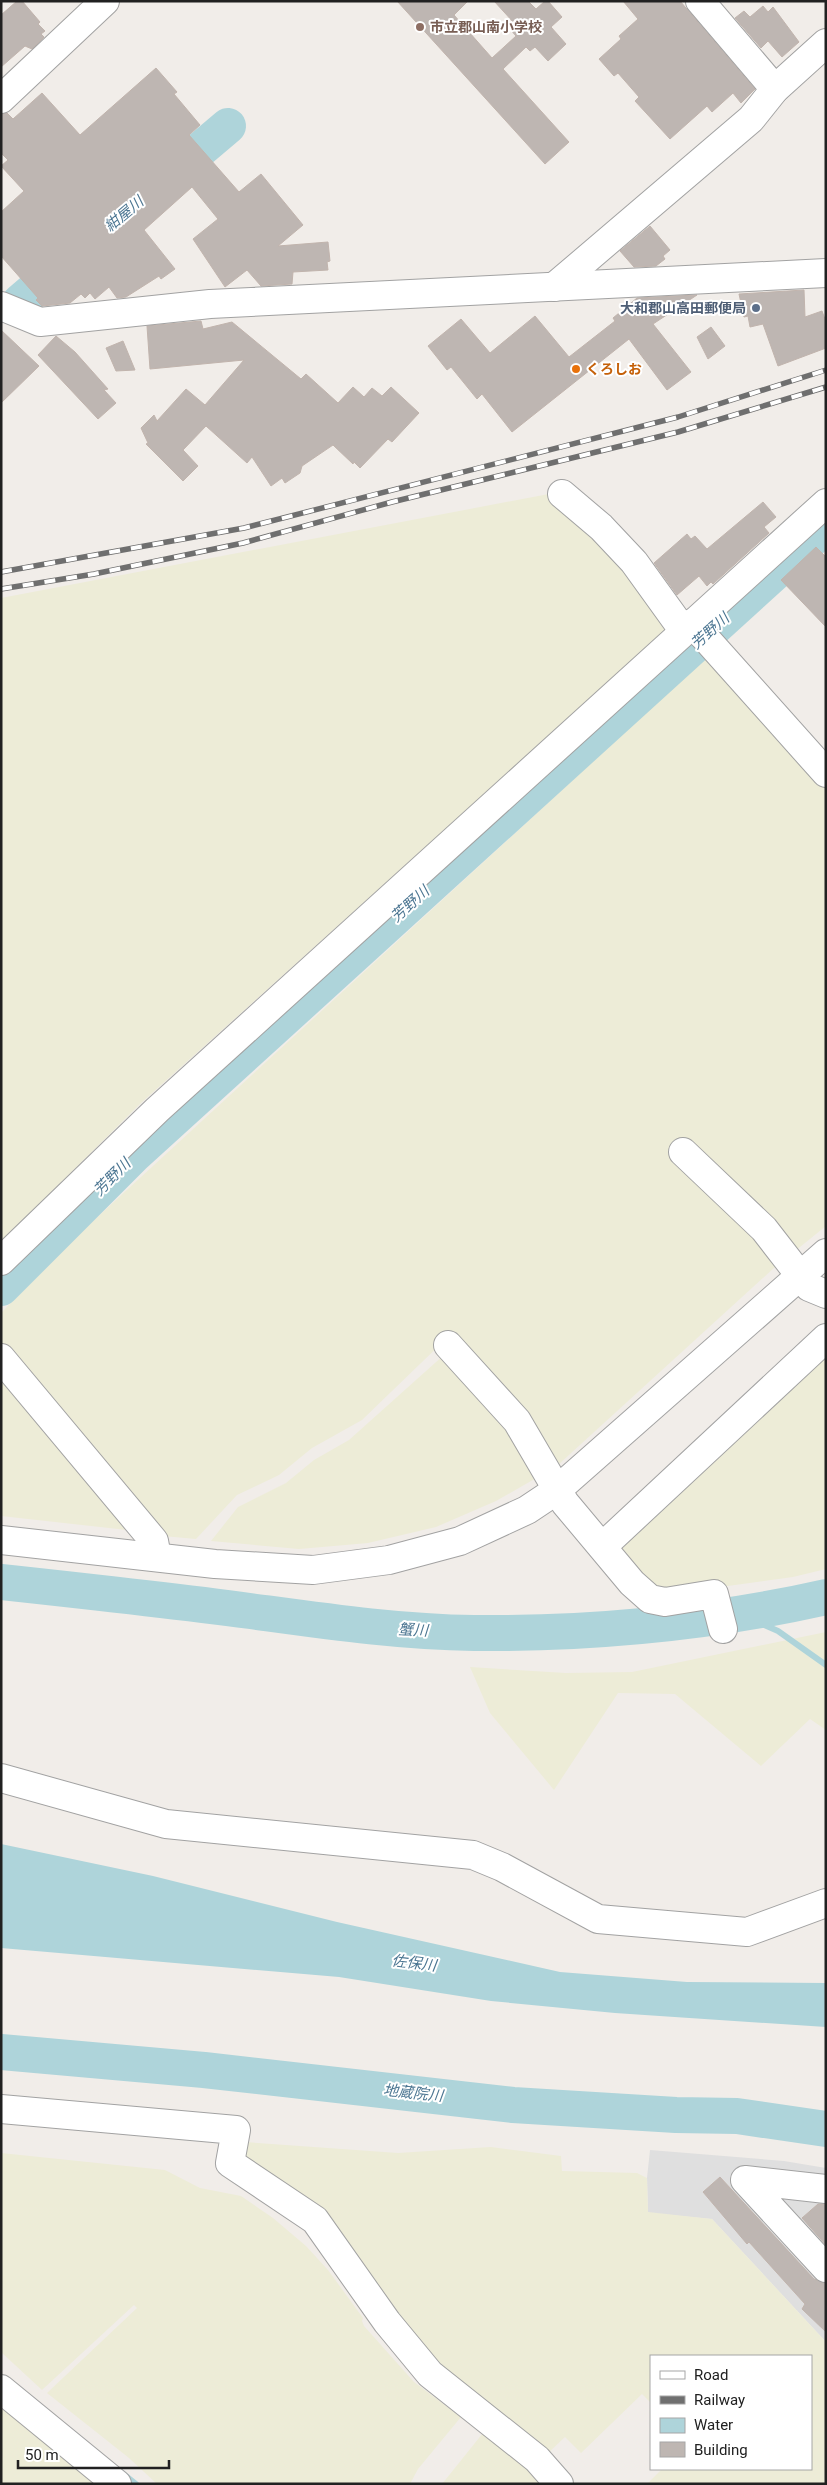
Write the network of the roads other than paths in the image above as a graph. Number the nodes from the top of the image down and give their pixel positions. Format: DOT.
graph roads {
  1 [pos="105,1"];
  2 [pos="700,1"];
  3 [pos="826,43"];
  4 [pos="776,89"];
  5 [pos="1,99"];
  6 [pos="826,273"];
  7 [pos="554,287"];
  8 [pos="1,306"];
  9 [pos="562,494"];
  10 [pos="826,503"];
  11 [pos="688,626"];
  12 [pos="826,773"];
  13 [pos="683,1152"];
  14 [pos="826,1253"];
  15 [pos="1,1261"];
  16 [pos="798,1275"];
  17 [pos="826,1294"];
  18 [pos="826,1338"];
  19 [pos="448,1345"];
  20 [pos="1,1358"];
  21 [pos="557,1490"];
  22 [pos="1,1540"];
  23 [pos="603,1546"];
  24 [pos="157,1557"];
  25 [pos="723,1630"];
  26 [pos="1,1778"];
  27 [pos="826,1903"];
  28 [pos="1,2109"];
  29 [pos="826,2189"];
  30 [pos="826,2268"];
  31 [pos="1,2389"];
  32 [pos="117,2484"];
  33 [pos="559,2484"];
  1 -- 5 [label="street"];
  2 -- 4 [label="street"];
  3 -- 4 [label="street"];
  4 -- 7 [label="street"];
  6 -- 7 [label="street"];
  7 -- 8 [label="street"];
  9 -- 11 [label="street"];
  10 -- 11 [label="street"];
  11 -- 12 [label="street"];
  11 -- 15 [label="street"];
  13 -- 16 [label="street"];
  14 -- 16 [label="street"];
  16 -- 17 [label="street"];
  16 -- 21 [label="street"];
  18 -- 23 [label="street"];
  19 -- 21 [label="street"];
  20 -- 24 [label="street"];
  21 -- 23 [label="street"];
  21 -- 24 [label="street"];
  22 -- 24 [label="street"];
  23 -- 25 [label="street"];
  26 -- 27 [label="street"];
  28 -- 33 [label="street"];
  29 -- 30 [label="street"];
  31 -- 32 [label="street"];
}
